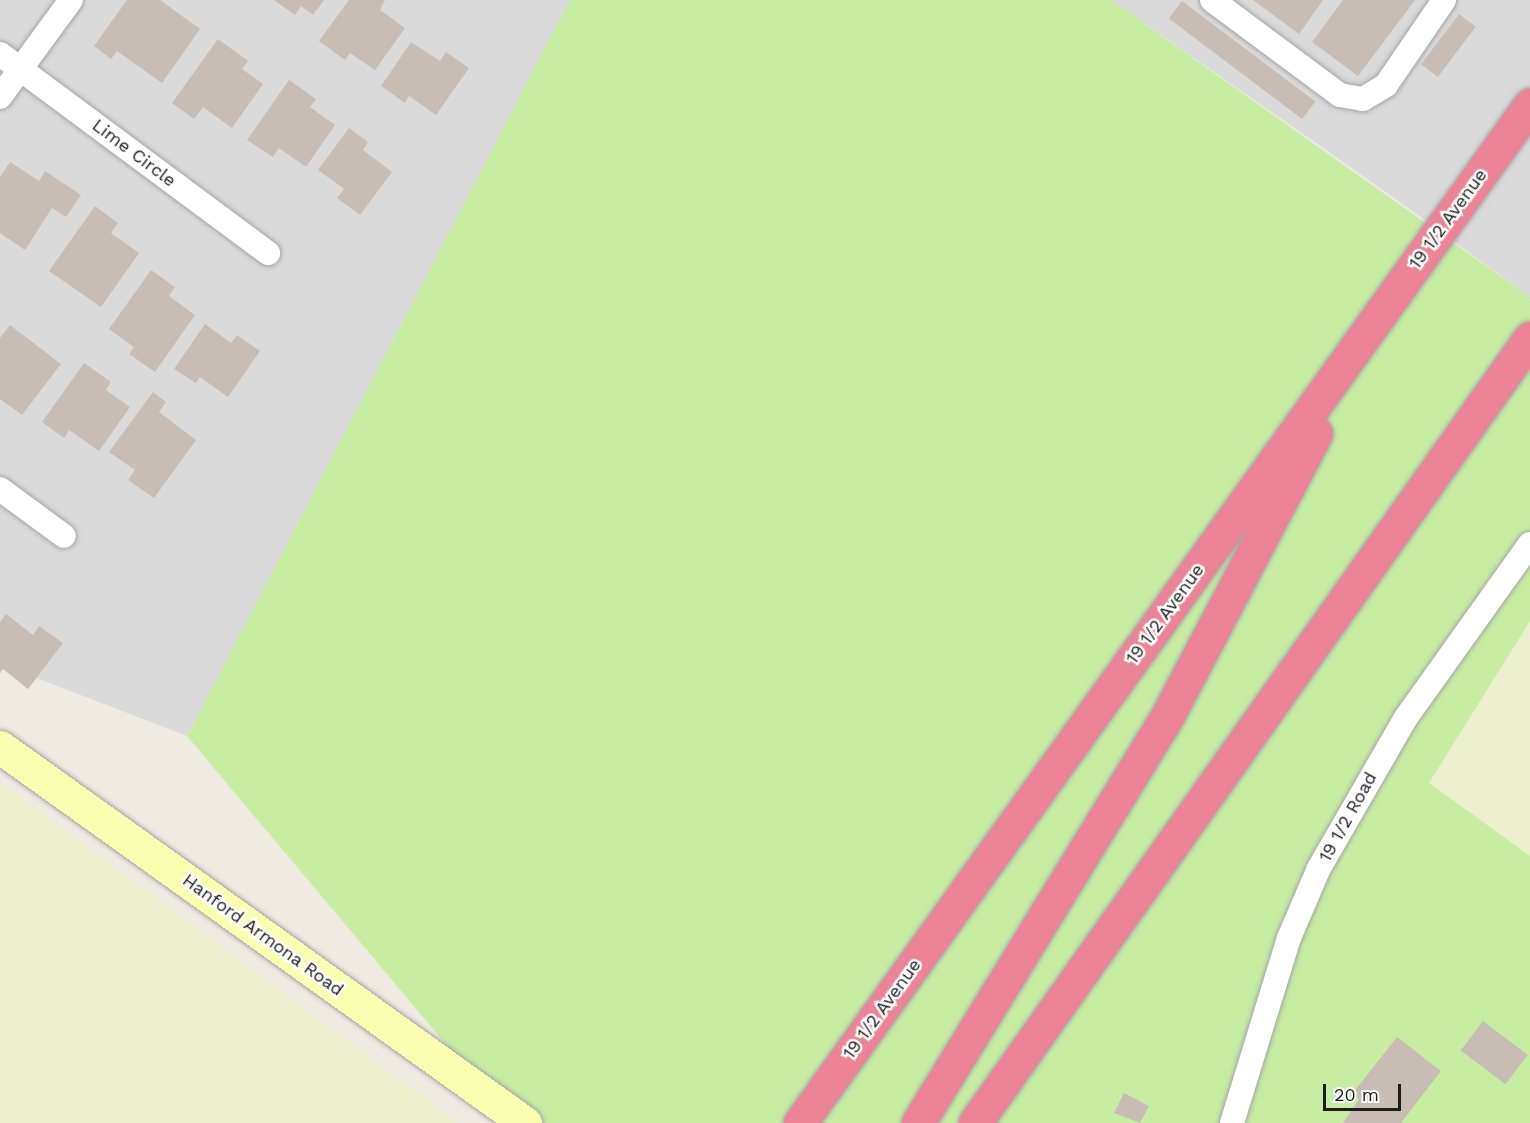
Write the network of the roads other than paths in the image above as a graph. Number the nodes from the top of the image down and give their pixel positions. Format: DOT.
graph roads {
  1 [pos="71,0"];
  2 [pos="1213,0"];
  3 [pos="1444,0"];
  4 [pos="0,54"];
  5 [pos="21,69"];
  6 [pos="0,97"];
  7 [pos="1530,105"];
  8 [pos="268,253"];
  9 [pos="1372,325"];
  10 [pos="1530,338"];
  11 [pos="0,489"];
  12 [pos="64,536"];
  13 [pos="1530,544"];
  14 [pos="0,747"];
  15 [pos="525,1123"];
  16 [pos="800,1123"];
  17 [pos="918,1123"];
  18 [pos="975,1123"];
  19 [pos="1232,1123"];
  1 -- 5 [label="street"];
  2 -- 3 [label="street"];
  4 -- 5 [label="street, Lime Circle"];
  5 -- 6 [label="street"];
  5 -- 8 [label="street, Lime Circle"];
  7 -- 9 [label="highway, 19 1/2 Avenue"];
  9 -- 16 [label="highway, 19 1/2 Avenue"];
  9 -- 17 [label="highway"];
  10 -- 18 [label="highway"];
  11 -- 12 [label="street"];
  13 -- 19 [label="street, 19 1/2 Road"];
  14 -- 15 [label="main road, Hanford Armona Road"];
}
